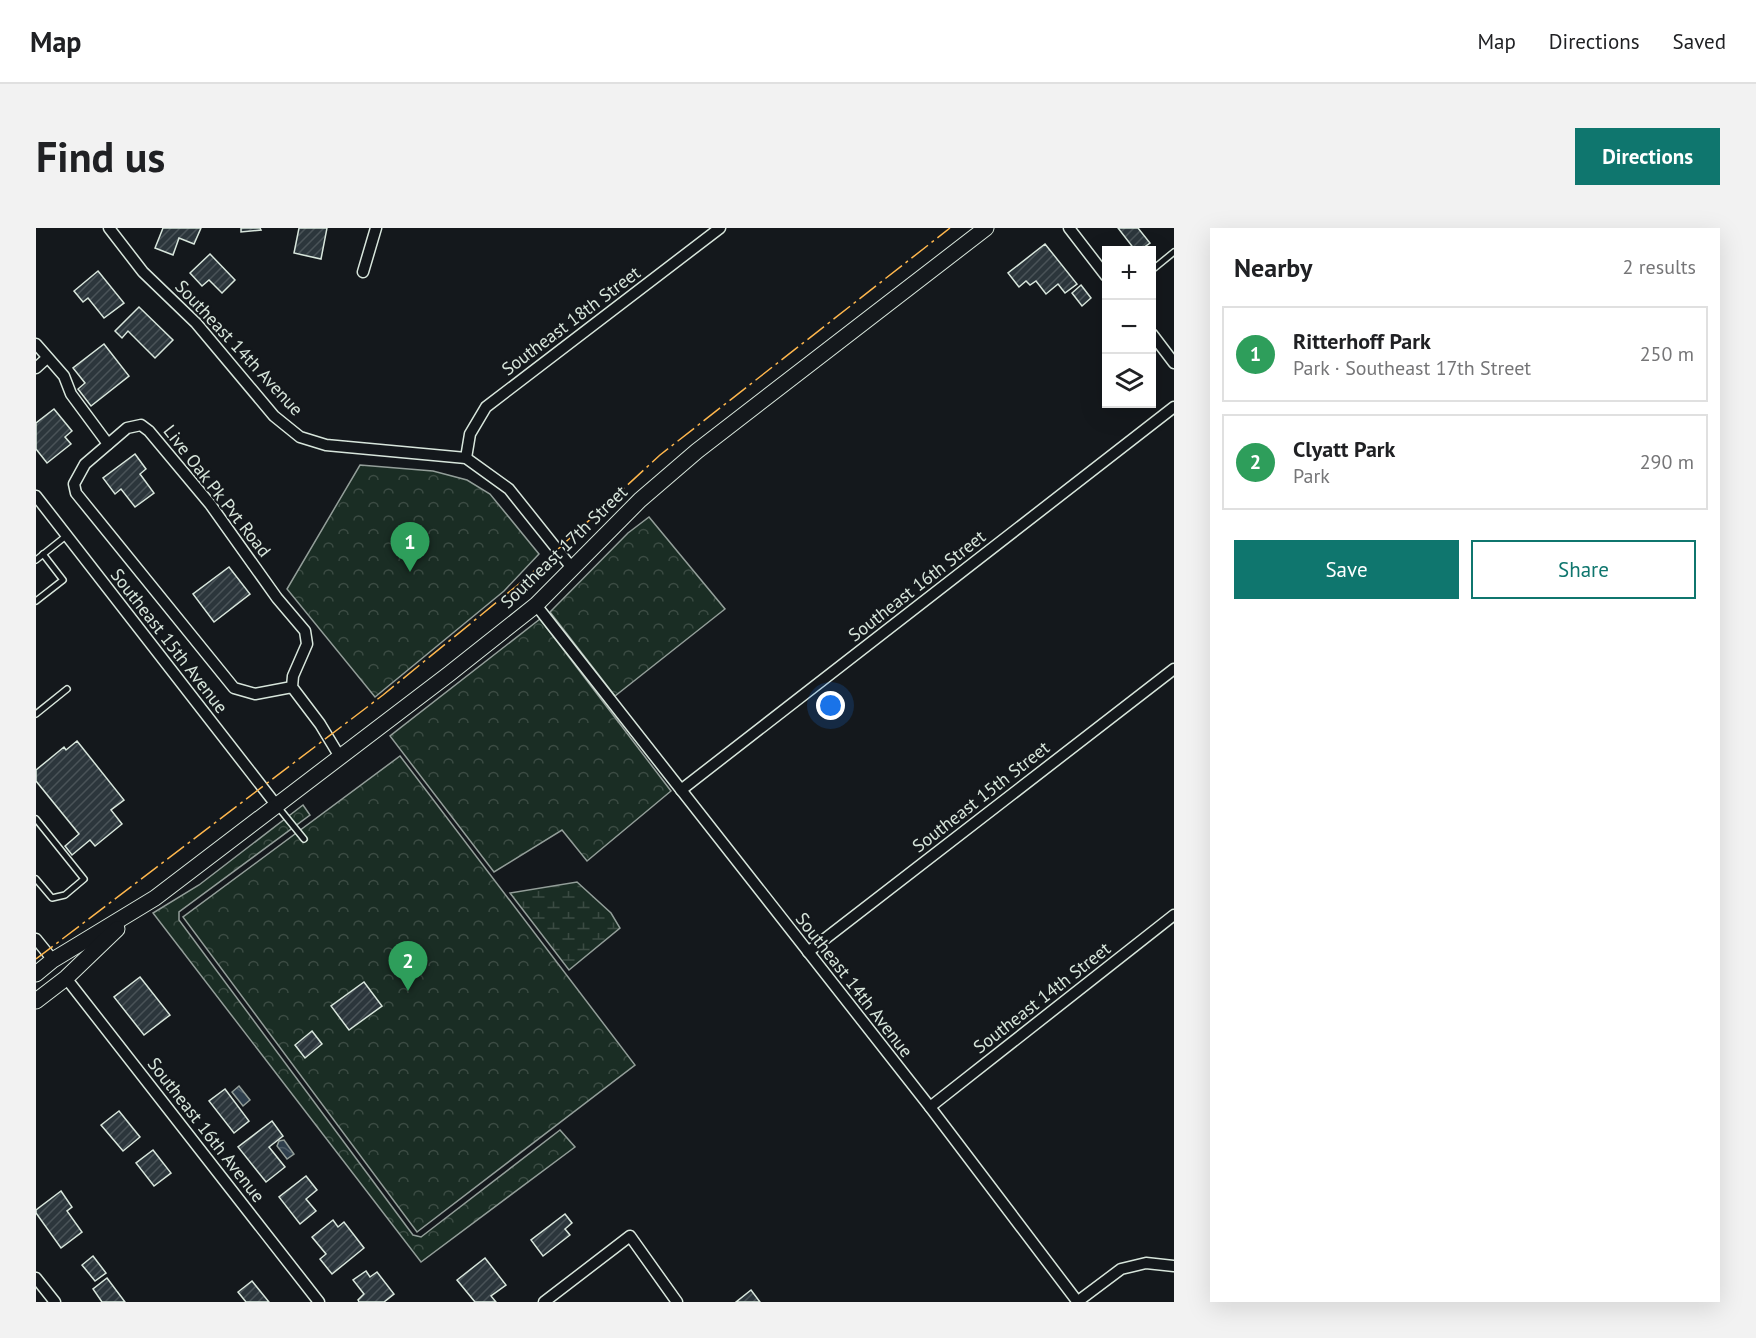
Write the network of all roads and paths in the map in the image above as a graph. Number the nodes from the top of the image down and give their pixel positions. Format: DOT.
graph roads {
  1 [pos="109,228"];
  2 [pos="376,228"];
  3 [pos="720,228"];
  4 [pos="986,228"];
  5 [pos="1069,228"];
  6 [pos="1174,252"];
  7 [pos="1156,267"];
  8 [pos="1102,270"];
  9 [pos="363,272"];
  10 [pos="1156,339"];
  11 [pos="36,344"];
  12 [pos="47,358"];
  13 [pos="1174,363"];
  14 [pos="36,368"];
  15 [pos="1174,407"];
  16 [pos="108,444"];
  17 [pos="466,458"];
  18 [pos="36,496"];
  19 [pos="66,536"];
  20 [pos="44,554"];
  21 [pos="36,560"];
  22 [pos="572,568"];
  23 [pos="36,601"];
  24 [pos="536,605"];
  25 [pos="1174,669"];
  26 [pos="292,687"];
  27 [pos="67,689"];
  28 [pos="36,714"];
  29 [pos="340,757"];
  30 [pos="681,790"];
  31 [pos="277,806"];
  32 [pos="36,819"];
  33 [pos="304,839"];
  34 [pos="36,879"];
  35 [pos="136,911"];
  36 [pos="1174,915"];
  37 [pos="36,939"];
  38 [pos="808,952"];
  39 [pos="53,960"];
  40 [pos="36,974"];
  41 [pos="66,978"];
  42 [pos="36,1001"];
  43 [pos="930,1107"];
  44 [pos="1174,1266"];
  45 [pos="36,1278"];
  46 [pos="55,1302"];
  47 [pos="319,1302"];
  48 [pos="544,1302"];
  49 [pos="677,1302"];
  50 [pos="1077,1302"];
  1 -- 17 [label="street, Southeast 14th Avenue"];
  2 -- 9 [label="street"];
  3 -- 17 [label="street, Southeast 18th Street"];
  4 -- 22 [label="main road, Southeast 17th Street"];
  5 -- 8 [label="street"];
  6 -- 7 [label="lane"];
  10 -- 13 [label="street"];
  11 -- 12 [label="street"];
  12 -- 14 [label="street"];
  12 -- 16 [label="street"];
  15 -- 30 [label="street, Southeast 16th Street"];
  16 -- 26 [label="street, Live Oak Pk Pvt Road"];
  16 -- 26 [label="street, Live Oak Pk Pvt Road"];
  17 -- 22 [label="street"];
  18 -- 19 [label="street, Southeast 15th Avenue"];
  19 -- 20 [label="lane"];
  19 -- 31 [label="street, Southeast 15th Avenue"];
  20 -- 21 [label="lane"];
  20 -- 23 [label="lane"];
  22 -- 24 [label="main road, Southeast 17th Street"];
  24 -- 29 [label="main road, Southeast 17th Street"];
  24 -- 30 [label="street, Southeast 14th Avenue"];
  25 -- 38 [label="street, Southeast 15th Street"];
  26 -- 29 [label="street"];
  27 -- 28 [label="lane"];
  29 -- 31 [label="main road, Southeast 17th Street"];
  30 -- 38 [label="street, Southeast 14th Avenue"];
  31 -- 33 [label="lane"];
  31 -- 35 [label="main road, Southeast 17th Street"];
  32 -- 34 [label="lane"];
  35 -- 39 [label="main road, Southeast 17th Street"];
  35 -- 41 [label="main road, Southeast 17th Street"];
  36 -- 43 [label="street, Southeast 14th Street"];
  37 -- 39 [label="street"];
  38 -- 43 [label="street, Southeast 14th Avenue"];
  39 -- 40 [label="main road, Southeast 17th Street"];
  41 -- 42 [label="main road, Southeast 17th Street"];
  41 -- 47 [label="street, Southeast 16th Avenue"];
  43 -- 50 [label="street, Southeast 14th Avenue"];
  44 -- 50 [label="street, Southeast 14th Avenue"];
  45 -- 46 [label="street"];
  48 -- 49 [label="street"];
}
